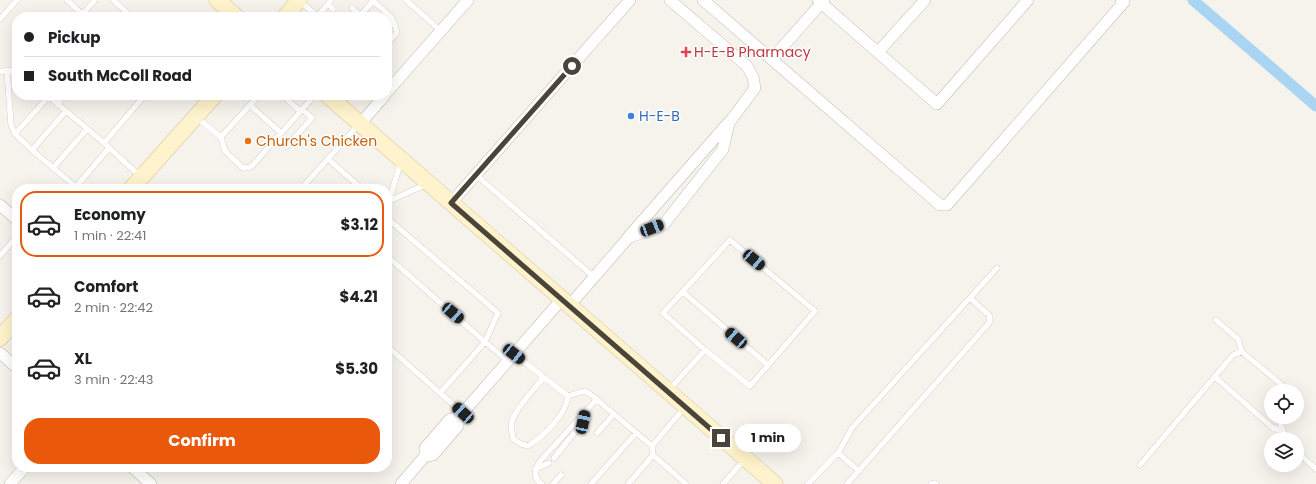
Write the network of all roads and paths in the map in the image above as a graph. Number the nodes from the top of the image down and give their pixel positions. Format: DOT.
graph roads {
  1 [pos="17,0"];
  2 [pos="67,0"];
  3 [pos="95,0"];
  4 [pos="113,0"];
  5 [pos="217,0"];
  6 [pos="299,0"];
  7 [pos="372,0"];
  8 [pos="406,0"];
  9 [pos="468,0"];
  10 [pos="630,0"];
  11 [pos="670,0"];
  12 [pos="703,0"];
  13 [pos="925,0"];
  14 [pos="1028,0"];
  15 [pos="821,1"];
  16 [pos="1122,1"];
  17 [pos="330,2"];
  18 [pos="352,8"];
  19 [pos="333,9"];
  20 [pos="78,12"];
  21 [pos="84,12"];
  22 [pos="126,12"];
  23 [pos="231,12"];
  24 [pos="289,12"];
  25 [pos="312,12"];
  26 [pos="321,12"];
  27 [pos="356,12"];
  28 [pos="363,12"];
  29 [pos="385,12"];
  30 [pos="392,18"];
  31 [pos="0,20"];
  32 [pos="441,31"];
  33 [pos="392,38"];
  34 [pos="878,52"];
  35 [pos="772,59"];
  36 [pos="7,70"];
  37 [pos="12,71"];
  38 [pos="0,72"];
  39 [pos="392,86"];
  40 [pos="45,100"];
  41 [pos="52,100"];
  42 [pos="61,100"];
  43 [pos="140,100"];
  44 [pos="210,100"];
  45 [pos="254,100"];
  46 [pos="288,100"];
  47 [pos="310,100"];
  48 [pos="333,100"];
  49 [pos="381,100"];
  50 [pos="57,104"];
  51 [pos="250,105"];
  52 [pos="301,110"];
  53 [pos="66,111"];
  54 [pos="195,116"];
  55 [pos="729,123"];
  56 [pos="360,124"];
  57 [pos="87,129"];
  58 [pos="15,134"];
  59 [pos="279,135"];
  60 [pos="221,137"];
  61 [pos="104,143"];
  62 [pos="109,148"];
  63 [pos="32,150"];
  64 [pos="328,159"];
  65 [pos="401,160"];
  66 [pos="53,168"];
  67 [pos="476,175"];
  68 [pos="141,177"];
  69 [pos="428,183"];
  70 [pos="71,184"];
  71 [pos="78,184"];
  72 [pos="135,184"];
  73 [pos="306,184"];
  74 [pos="356,184"];
  75 [pos="392,188"];
  76 [pos="392,199"];
  77 [pos="451,203"];
  78 [pos="1,207"];
  79 [pos="12,216"];
  80 [pos="392,222"];
  81 [pos="628,238"];
  82 [pos="12,242"];
  83 [pos="0,256"];
  84 [pos="392,260"];
  85 [pos="997,268"];
  86 [pos="594,277"];
  87 [pos="683,292"];
  88 [pos="970,298"];
  89 [pos="566,303"];
  90 [pos="1216,320"];
  91 [pos="12,325"];
  92 [pos="0,338"];
  93 [pos="485,342"];
  94 [pos="392,350"];
  95 [pos="704,350"];
  96 [pos="1242,352"];
  97 [pos="0,354"];
  98 [pos="511,358"];
  99 [pos="12,364"];
  100 [pos="768,365"];
  101 [pos="544,377"];
  102 [pos="1215,377"];
  103 [pos="1281,384"];
  104 [pos="668,391"];
  105 [pos="440,393"];
  106 [pos="568,396"];
  107 [pos="596,399"];
  108 [pos="686,407"];
  109 [pos="585,411"];
  110 [pos="614,414"];
  111 [pos="461,415"];
  112 [pos="1280,424"];
  113 [pos="1283,431"];
  114 [pos="598,433"];
  115 [pos="636,433"];
  116 [pos="652,446"];
  117 [pos="838,453"];
  118 [pos="653,455"];
  119 [pos="554,458"];
  120 [pos="1304,458"];
  121 [pos="745,459"];
  122 [pos="549,463"];
  123 [pos="1140,465"];
  124 [pos="535,469"];
  125 [pos="1316,469"];
  126 [pos="859,471"];
  127 [pos="21,472"];
  128 [pos="138,472"];
  129 [pos="561,475"];
  130 [pos="10,484"];
  131 [pos="151,484"];
  132 [pos="401,484"];
  133 [pos="542,484"];
  134 [pos="553,484"];
  135 [pos="591,484"];
  136 [pos="628,484"];
  137 [pos="686,484"];
  138 [pos="723,484"];
  139 [pos="775,484"];
  140 [pos="808,484"];
  141 [pos="847,484"];
  142 [pos="931,484"];
  143 [pos="936,484"];
  1 -- 31 [label="lane"];
  2 -- 20 [label="lane"];
  3 -- 21 [label="lane"];
  4 -- 22 [label="lane"];
  5 -- 23 [label="main road"];
  6 -- 24 [label="main road"];
  6 -- 25 [label="lane"];
  7 -- 28 [label="lane"];
  7 -- 29 [label="lane"];
  8 -- 32 [label="lane"];
  9 -- 32 [label="street"];
  10 -- 67 [label="street"];
  11 -- 55 [label="street"];
  12 -- 35 [label="street"];
  13 -- 34 [label="street"];
  14 -- 34 [label="street"];
  15 -- 34 [label="street"];
  15 -- 35 [label="street"];
  16 -- 35 [label="street"];
  17 -- 19 [label="lane"];
  17 -- 26 [label="lane"];
  18 -- 27 [label="lane"];
  30 -- 33 [label="lane"];
  32 -- 39 [label="street"];
  36 -- 37 [label="lane"];
  36 -- 38 [label="lane"];
  36 -- 58 [label="lane"];
  40 -- 58 [label="lane"];
  41 -- 50 [label="lane"];
  42 -- 50 [label="lane"];
  43 -- 61 [label="lane"];
  44 -- 54 [label="main road"];
  45 -- 51 [label="lane"];
  46 -- 52 [label="lane"];
  47 -- 52 [label="lane"];
  48 -- 56 [label="main road"];
  49 -- 56 [label="street"];
  50 -- 53 [label="lane"];
  51 -- 59 [label="lane"];
  51 -- 60 [label="lane"];
  52 -- 59 [label="lane"];
  52 -- 59 [label="lane"];
  53 -- 57 [label="lane"];
  53 -- 63 [label="lane"];
  54 -- 60 [label="lane"];
  54 -- 68 [label="main road"];
  55 -- 81 [label="street"];
  55 -- 81 [label="street"];
  56 -- 64 [label="lane"];
  56 -- 65 [label="main road"];
  57 -- 61 [label="lane"];
  57 -- 66 [label="lane"];
  58 -- 63 [label="lane"];
  59 -- 60 [label="lane"];
  61 -- 62 [label="lane"];
  62 -- 68 [label="lane"];
  62 -- 71 [label="lane"];
  63 -- 66 [label="lane"];
  64 -- 73 [label="lane"];
  64 -- 74 [label="lane"];
  65 -- 69 [label="main road"];
  65 -- 75 [label="lane"];
  66 -- 70 [label="lane"];
  67 -- 77 [label="street"];
  67 -- 86 [label="lane"];
  68 -- 72 [label="main road"];
  69 -- 76 [label="lane"];
  69 -- 77 [label="main road"];
  77 -- 89 [label="main road"];
  78 -- 79 [label="street"];
  80 -- 93 [label="lane"];
  81 -- 86 [label="street"];
  82 -- 83 [label="lane"];
  84 -- 93 [label="lane"];
  85 -- 88 [label="lane"];
  86 -- 89 [label="street"];
  87 -- 95 [label="lane"];
  87 -- 100 [label="lane"];
  87 -- 100 [label="lane"];
  88 -- 117 [label="lane"];
  88 -- 126 [label="lane"];
  89 -- 98 [label="street"];
  89 -- 104 [label="main road"];
  90 -- 96 [label="lane"];
  91 -- 92 [label="main road"];
  93 -- 98 [label="lane"];
  93 -- 105 [label="lane"];
  94 -- 105 [label="lane"];
  95 -- 100 [label="lane"];
  95 -- 104 [label="lane"];
  96 -- 102 [label="lane"];
  96 -- 103 [label="lane"];
  97 -- 99 [label="street"];
  98 -- 101 [label="lane"];
  98 -- 111 [label="street"];
  101 -- 106 [label="lane"];
  101 -- 106 [label="lane"];
  102 -- 113 [label="lane"];
  102 -- 123 [label="lane"];
  104 -- 108 [label="main road"];
  105 -- 111 [label="lane"];
  106 -- 107 [label="lane"];
  107 -- 109 [label="lane"];
  107 -- 110 [label="lane"];
  108 -- 116 [label="lane"];
  108 -- 121 [label="main road"];
  109 -- 119 [label="lane"];
  109 -- 124 [label="lane"];
  110 -- 114 [label="lane"];
  110 -- 115 [label="lane"];
  111 -- 132 [label="street"];
  112 -- 113 [label="lane"];
  115 -- 116 [label="lane"];
  115 -- 135 [label="lane"];
  116 -- 118 [label="lane"];
  117 -- 126 [label="lane"];
  117 -- 140 [label="lane"];
  118 -- 136 [label="lane"];
  118 -- 137 [label="lane"];
  120 -- 125 [label="lane"];
  121 -- 138 [label="lane"];
  121 -- 139 [label="main road"];
  122 -- 124 [label="lane"];
  124 -- 133 [label="lane"];
  126 -- 141 [label="lane"];
  127 -- 130 [label="street"];
  128 -- 131 [label="street"];
  129 -- 134 [label="lane"];
  142 -- 143 [label="lane"];
}
